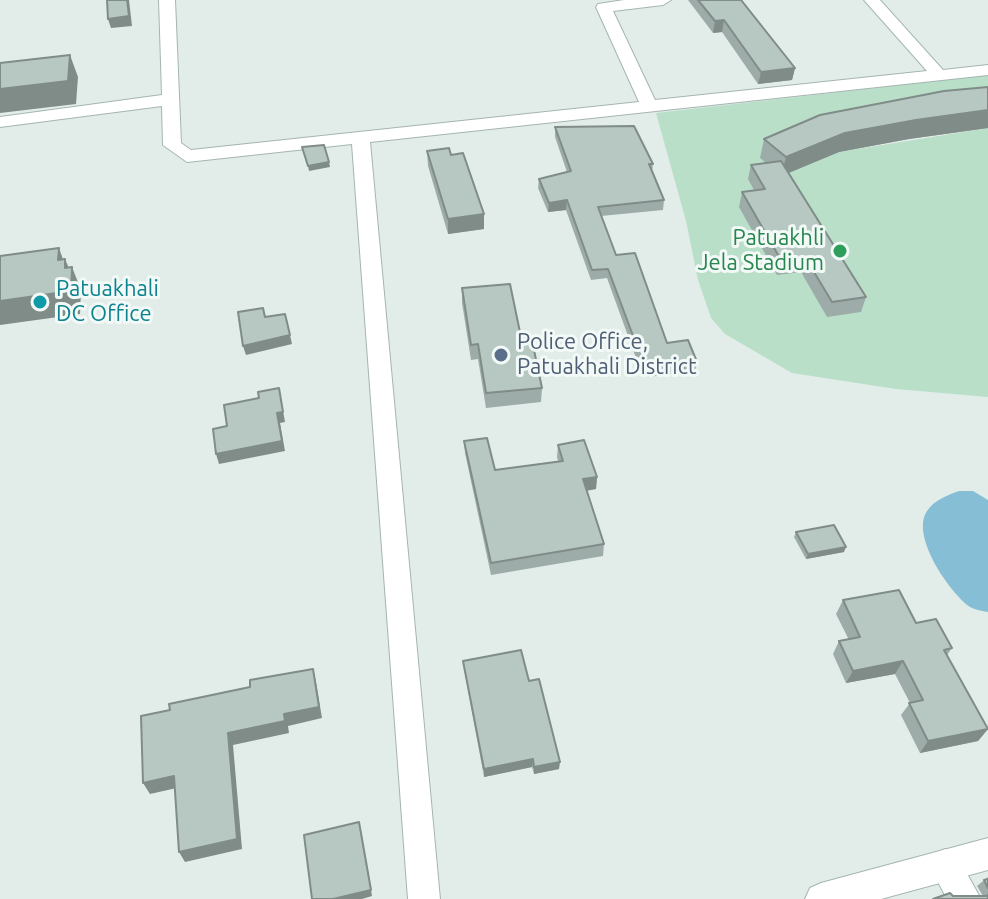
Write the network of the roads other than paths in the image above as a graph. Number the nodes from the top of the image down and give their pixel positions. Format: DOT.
graph roads {
  1 [pos="167,0"];
  2 [pos="663,0"];
  3 [pos="872,0"];
  4 [pos="988,70"];
  5 [pos="939,75"];
  6 [pos="172,99"];
  7 [pos="649,106"];
  8 [pos="0,122"];
  9 [pos="361,139"];
  10 [pos="988,854"];
  11 [pos="945,865"];
  12 [pos="424,899"];
  13 [pos="821,899"];
  14 [pos="965,899"];
  1 -- 6 [label="street"];
  2 -- 7 [label="street"];
  3 -- 5 [label="street"];
  4 -- 5 [label="street"];
  5 -- 7 [label="street"];
  6 -- 8 [label="street"];
  6 -- 9 [label="street"];
  7 -- 9 [label="street"];
  9 -- 12 [label="street"];
  10 -- 11 [label="street"];
  11 -- 13 [label="street"];
  11 -- 14 [label="street"];
}
